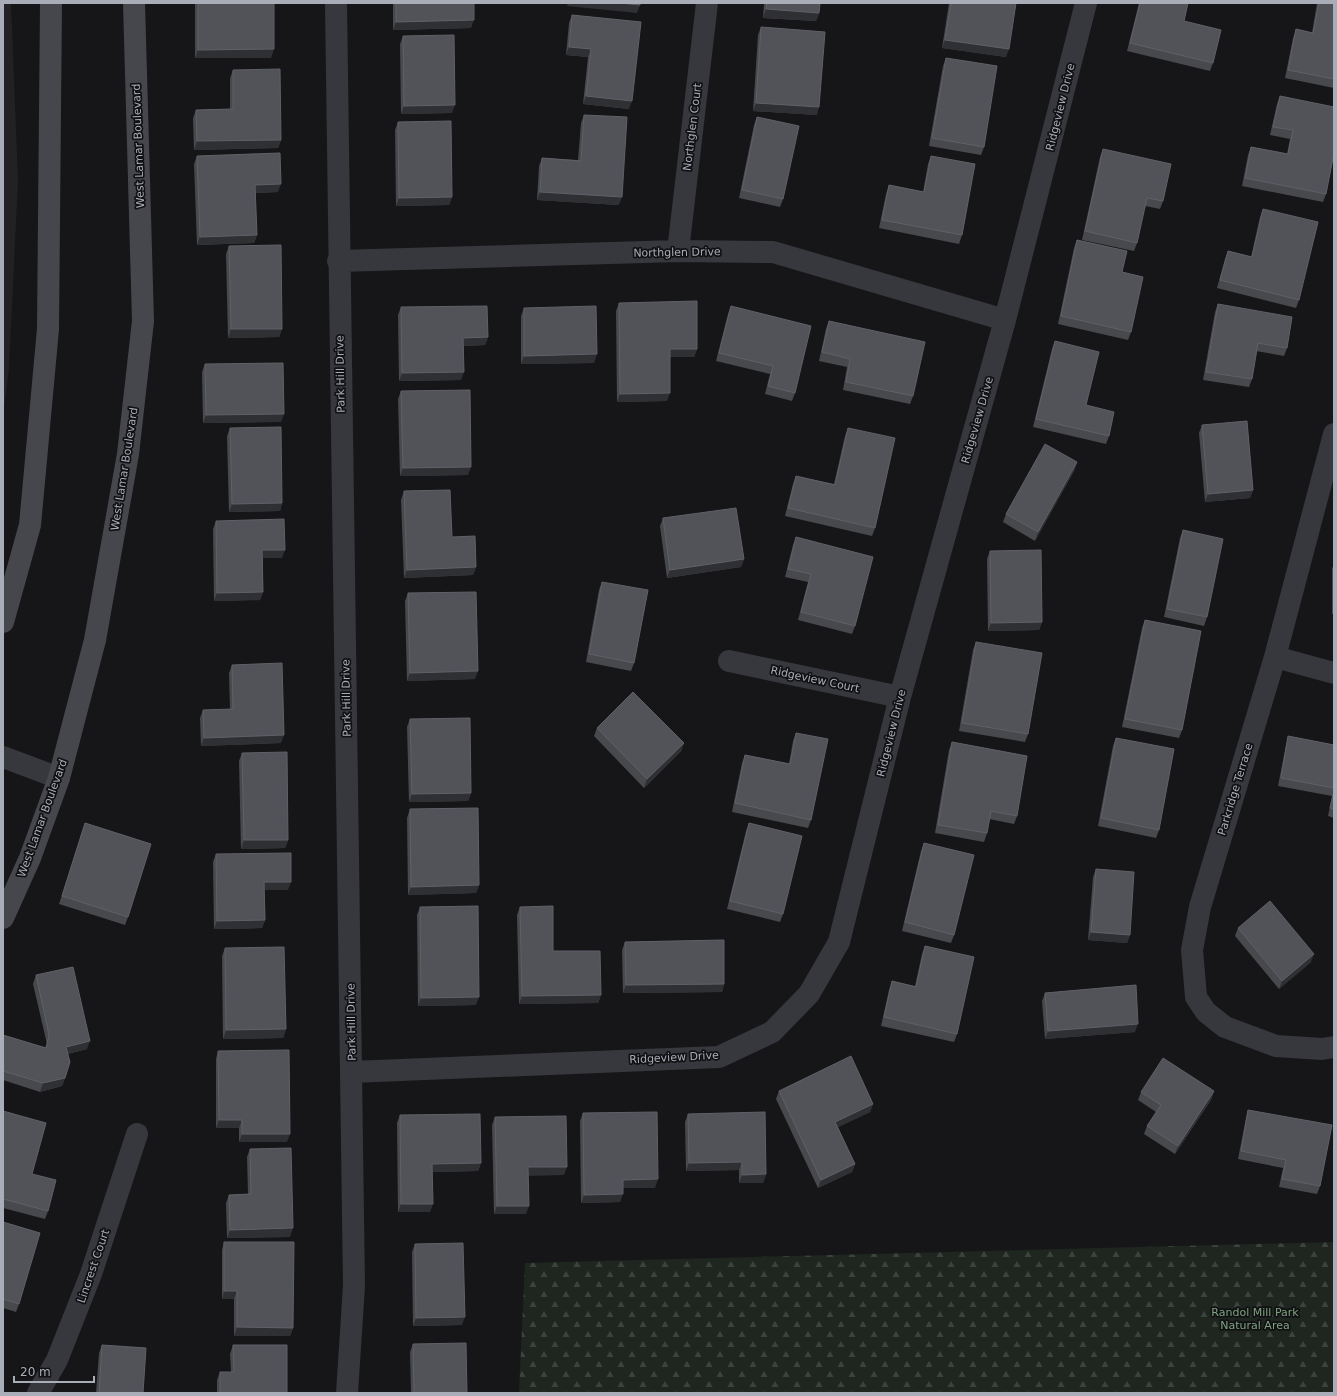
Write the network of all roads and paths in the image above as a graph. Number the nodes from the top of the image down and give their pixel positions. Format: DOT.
graph roads {
  1 [pos="51,3"];
  2 [pos="134,3"];
  3 [pos="336,3"];
  4 [pos="707,3"];
  5 [pos="1086,3"];
  6 [pos="678,251"];
  7 [pos="338,261"];
  8 [pos="1005,320"];
  9 [pos="1334,434"];
  10 [pos="3,622"];
  11 [pos="1275,657"];
  12 [pos="730,661"];
  13 [pos="1334,673"];
  14 [pos="900,697"];
  15 [pos="3,757"];
  16 [pos="59,778"];
  17 [pos="3,918"];
  18 [pos="1334,1047"];
  19 [pos="352,1072"];
  20 [pos="137,1134"];
  21 [pos="38,1393"];
  22 [pos="347,1393"];
  1 -- 10 [label="main road"];
  2 -- 16 [label="main road, West Lamar Boulevard"];
  3 -- 7 [label="street, Park Hill Drive"];
  4 -- 6 [label="street, Northglen Court"];
  5 -- 8 [label="street, Ridgeview Drive"];
  6 -- 7 [label="street, Northglen Drive"];
  6 -- 8 [label="street, Northglen Drive"];
  7 -- 19 [label="street, Park Hill Drive"];
  8 -- 14 [label="street, Ridgeview Drive"];
  9 -- 11 [label="street, Parkridge Terrace"];
  11 -- 13 [label="street"];
  11 -- 18 [label="street, Parkridge Terrace"];
  12 -- 14 [label="street, Ridgeview Court"];
  14 -- 19 [label="street, Ridgeview Drive"];
  15 -- 16 [label="street"];
  16 -- 17 [label="main road, West Lamar Boulevard"];
  19 -- 22 [label="street, Park Hill Drive"];
  20 -- 21 [label="street, Lincrest Court"];
}
